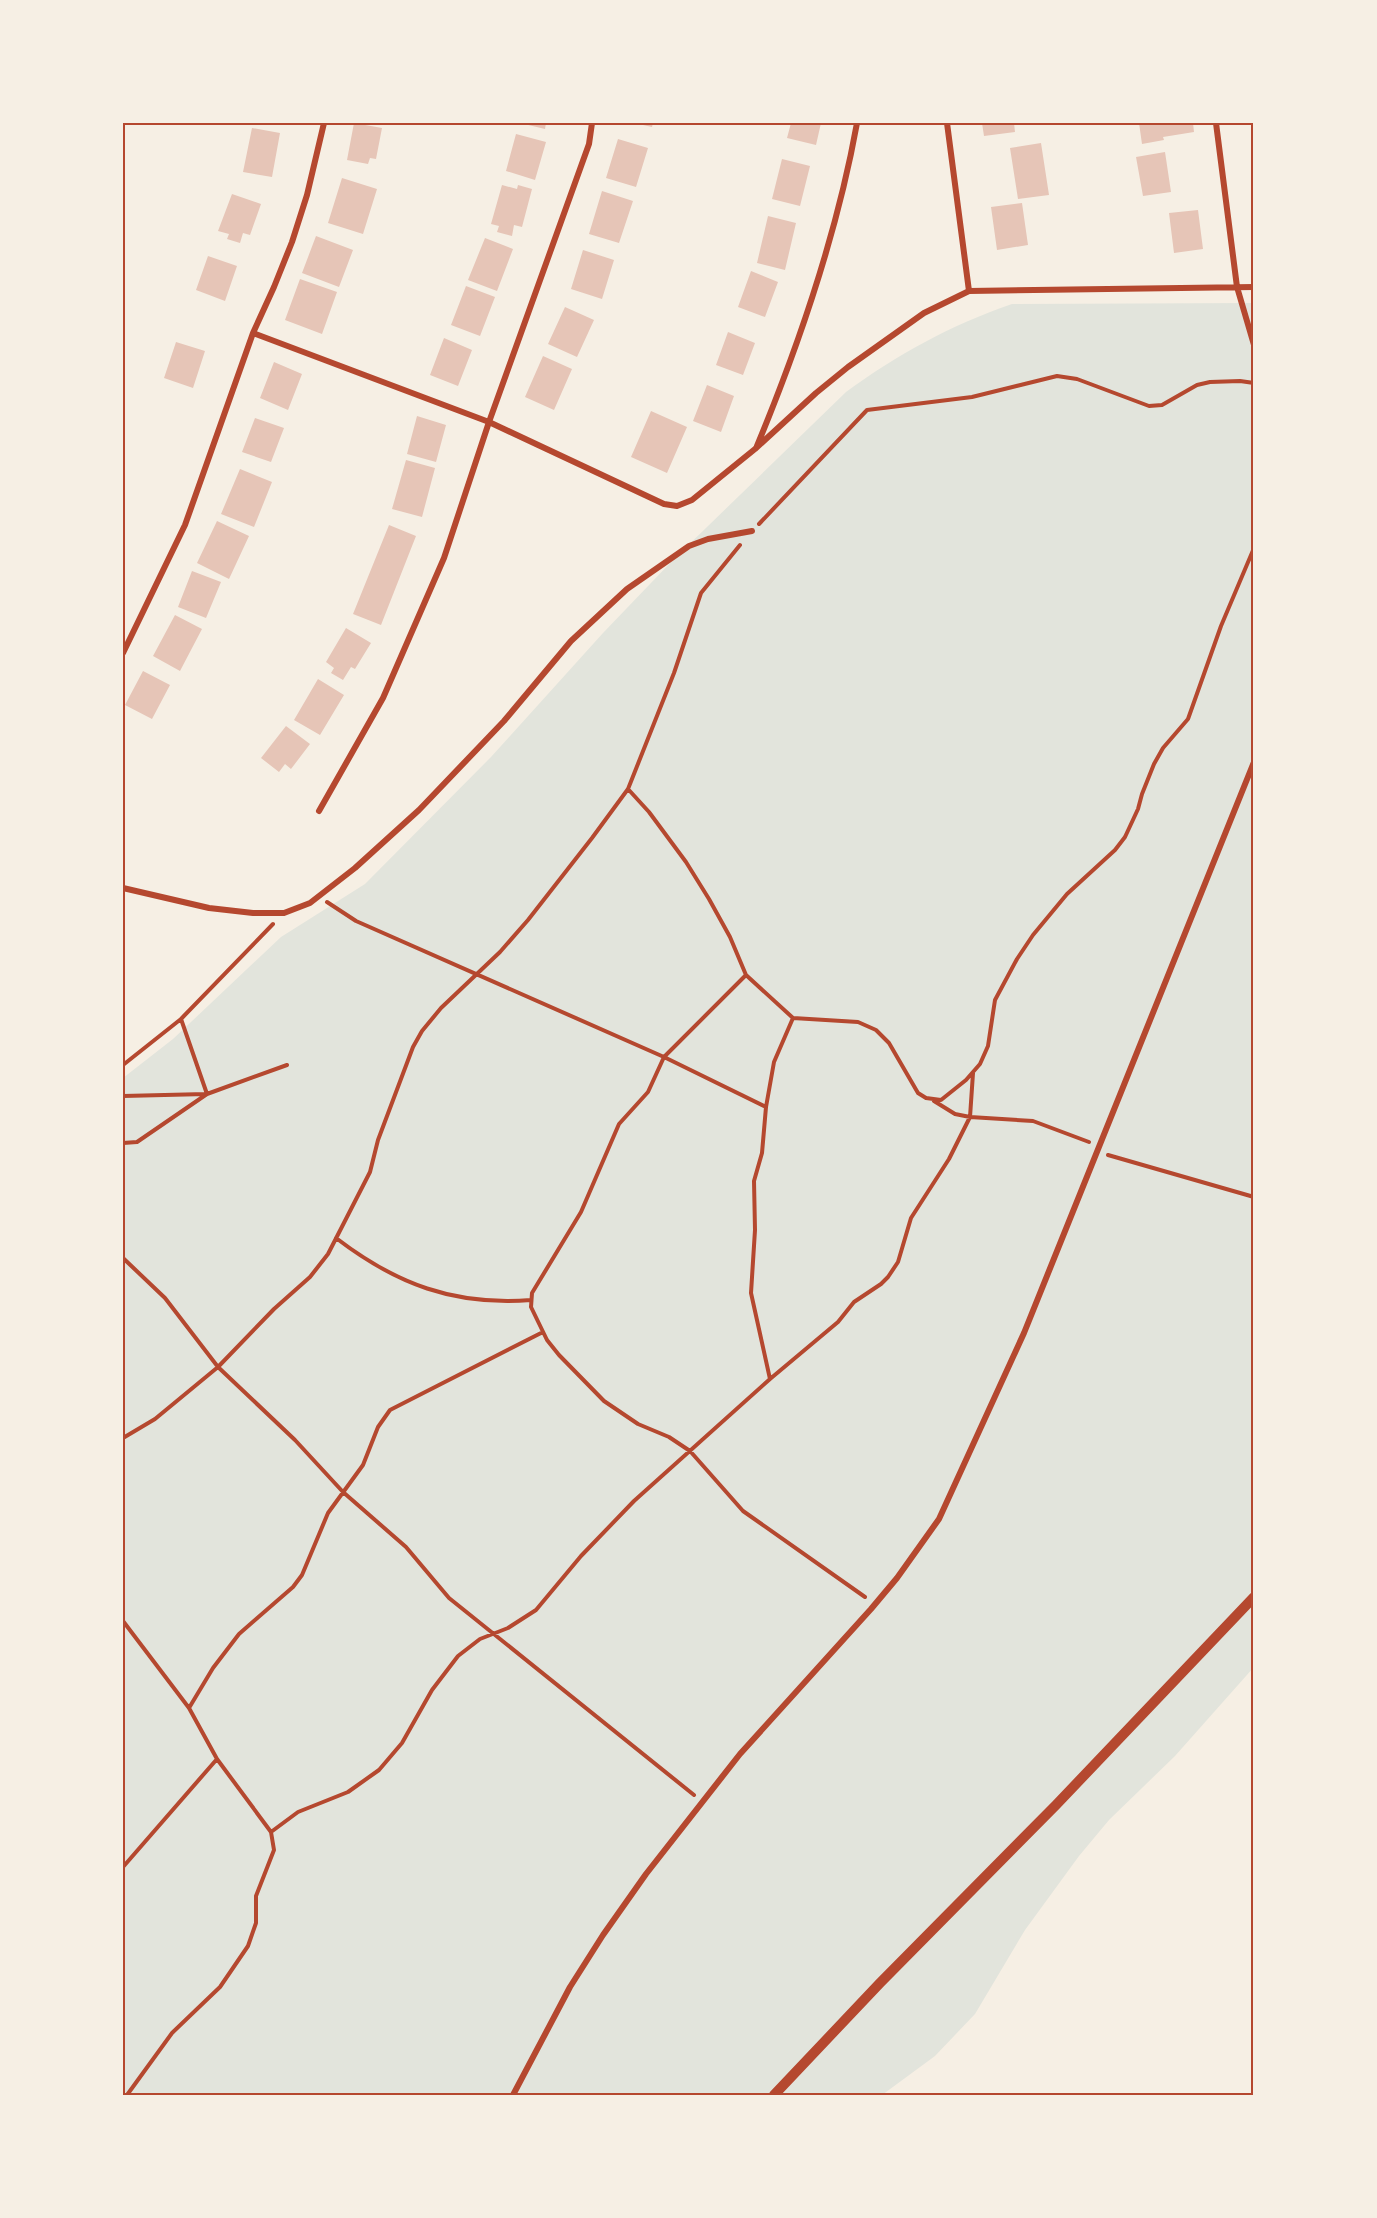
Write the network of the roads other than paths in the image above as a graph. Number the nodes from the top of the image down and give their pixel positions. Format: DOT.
graph roads {
  1 [pos="324,123"];
  2 [pos="592,123"];
  3 [pos="857,123"];
  4 [pos="947,123"];
  5 [pos="1216,123"];
  6 [pos="1237,287"];
  7 [pos="1254,287"];
  8 [pos="969,291"];
  9 [pos="253,333"];
  10 [pos="1254,345"];
  11 [pos="489,422"];
  12 [pos="755,449"];
  13 [pos="752,531"];
  14 [pos="123,653"];
  15 [pos="1254,762"];
  16 [pos="319,811"];
  17 [pos="123,888"];
  18 [pos="1254,1597"];
  19 [pos="513,2095"];
  20 [pos="774,2095"];
  1 -- 9 [label="street"];
  2 -- 11 [label="street"];
  3 -- 12 [label="street"];
  4 -- 8 [label="street"];
  5 -- 6 [label="street"];
  6 -- 7 [label="street"];
  6 -- 8 [label="street"];
  6 -- 10 [label="street"];
  8 -- 12 [label="street"];
  9 -- 11 [label="street"];
  9 -- 14 [label="street"];
  11 -- 12 [label="street"];
  11 -- 16 [label="street"];
  13 -- 17 [label="street"];
  15 -- 19 [label="street"];
  18 -- 20 [label="street"];
}
